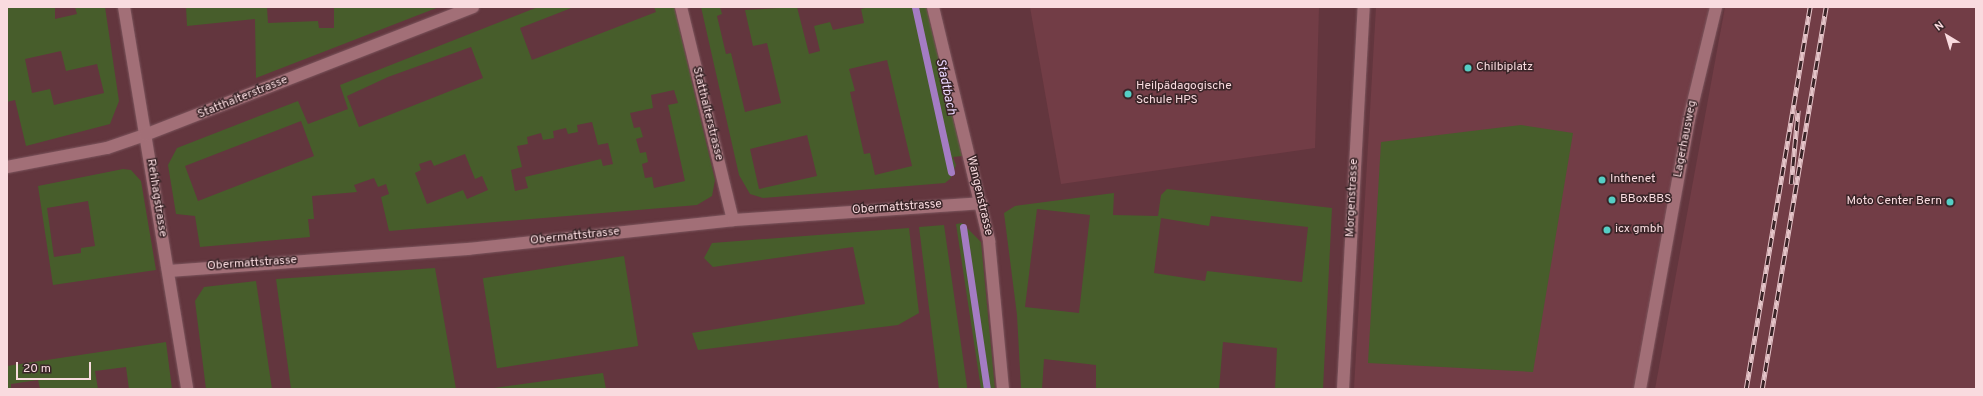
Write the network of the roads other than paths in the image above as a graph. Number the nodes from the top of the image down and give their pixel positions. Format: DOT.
graph roads {
  1 [pos="124,7"];
  2 [pos="473,7"];
  3 [pos="681,7"];
  4 [pos="933,7"];
  5 [pos="1364,7"];
  6 [pos="1716,7"];
  7 [pos="145,135"];
  8 [pos="7,167"];
  9 [pos="981,203"];
  10 [pos="733,220"];
  11 [pos="168,271"];
  12 [pos="187,389"];
  13 [pos="1003,389"];
  14 [pos="1343,389"];
  15 [pos="1640,389"];
  1 -- 7 [label="street, Rehhagstrasse"];
  2 -- 7 [label="street, Statthalterstrasse"];
  3 -- 10 [label="street, Statthalterstrasse"];
  4 -- 9 [label="street, Wangenstrasse"];
  5 -- 14 [label="street, Morgenstrasse"];
  6 -- 15 [label="street, Lagerhausweg"];
  7 -- 8 [label="street, Statthalterstrasse"];
  7 -- 11 [label="street, Rehhagstrasse"];
  9 -- 10 [label="street, Obermattstrasse"];
  9 -- 13 [label="street, Wangenstrasse"];
  10 -- 11 [label="street, Obermattstrasse"];
  11 -- 12 [label="street, Rehhagstrasse"];
}
